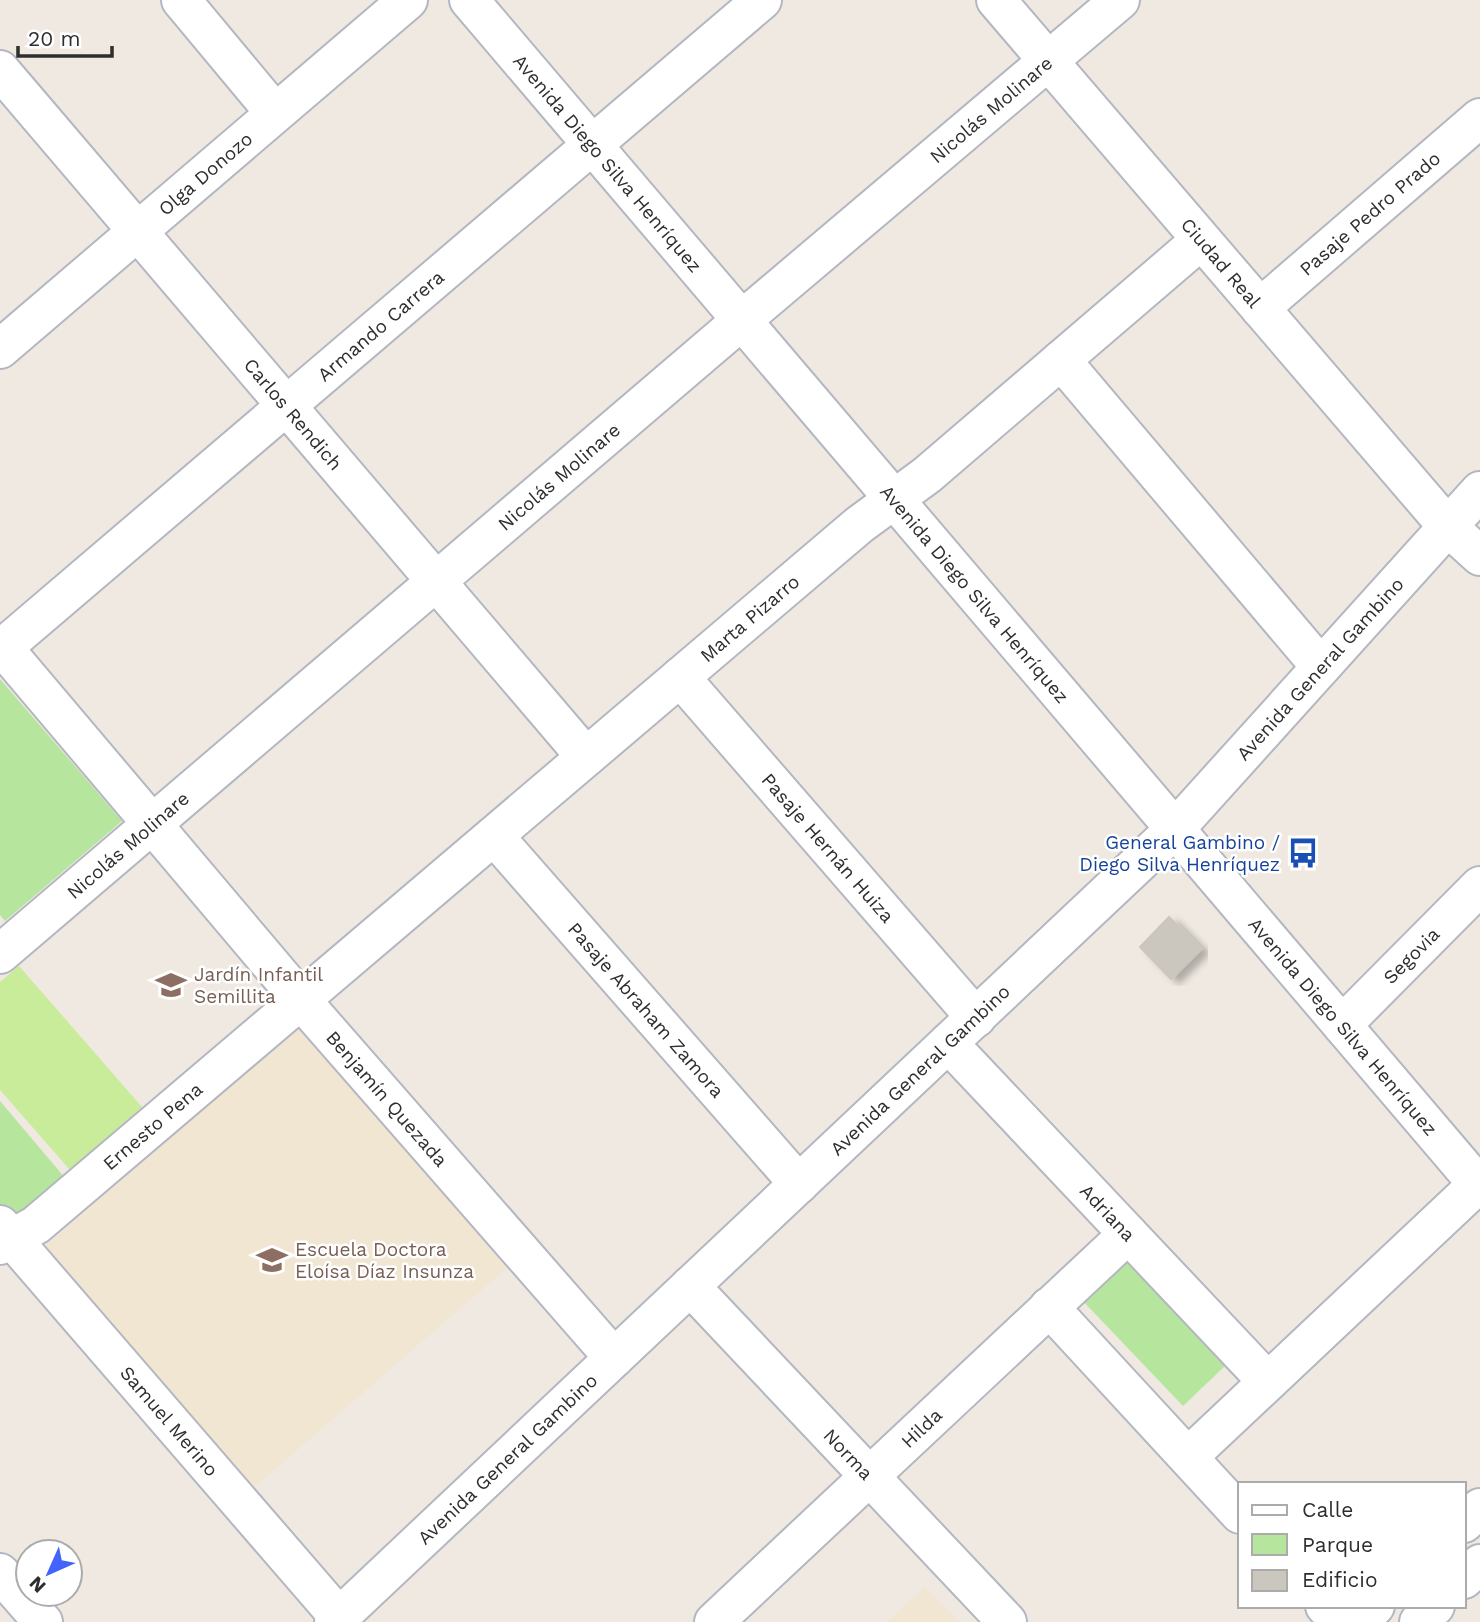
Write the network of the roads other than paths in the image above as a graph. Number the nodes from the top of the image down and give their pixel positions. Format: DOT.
graph roads {
  1 [pos="181,0"];
  2 [pos="408,0"];
  3 [pos="469,0"];
  4 [pos="762,0"];
  5 [pos="996,0"];
  6 [pos="1120,0"];
  7 [pos="1048,61"];
  8 [pos="0,70"];
  9 [pos="275,113"];
  10 [pos="1480,118"];
  11 [pos="593,144"];
  12 [pos="138,231"];
  13 [pos="1201,240"];
  14 [pos="1260,308"];
  15 [pos="742,320"];
  16 [pos="0,349"];
  17 [pos="1061,360"];
  18 [pos="286,406"];
  19 [pos="1480,491"];
  20 [pos="894,499"];
  21 [pos="1448,527"];
  22 [pos="1480,556"];
  23 [pos="436,582"];
  24 [pos="1,647"];
  25 [pos="1321,667"];
  26 [pos="680,677"];
  27 [pos="586,757"];
  28 [pos="153,825"];
  29 [pos="1175,829"];
  30 [pos="494,836"];
  31 [pos="1480,886"];
  32 [pos="3,947"];
  33 [pos="301,1000"];
  34 [pos="976,1018"];
  35 [pos="1342,1025"];
  36 [pos="948,1043"];
  37 [pos="799,1184"];
  38 [pos="1479,1186"];
  39 [pos="1128,1234"];
  40 [pos="4,1236"];
  41 [pos="690,1286"];
  42 [pos="1049,1307"];
  43 [pos="614,1358"];
  44 [pos="1267,1381"];
  45 [pos="1188,1457"];
  46 [pos="869,1476"];
  47 [pos="1480,1508"];
  48 [pos="1238,1512"];
  49 [pos="1466,1521"];
  50 [pos="1480,1564"];
  51 [pos="0,1573"];
  52 [pos="1466,1577"];
  53 [pos="1327,1608"];
  54 [pos="1373,1608"];
  55 [pos="1433,1608"];
  56 [pos="337,1620"];
  57 [pos="43,1622"];
  58 [pos="714,1622"];
  59 [pos="1007,1622"];
  60 [pos="1340,1622"];
  61 [pos="1358,1622"];
  62 [pos="1419,1622"];
  1 -- 9 [label="street"];
  2 -- 9 [label="street, Olga Donozo"];
  3 -- 11 [label="street, Avenida Diego Silva Henríquez"];
  4 -- 11 [label="street, Armando Carrera"];
  5 -- 7 [label="street, Ciudad Real"];
  6 -- 7 [label="street, Nicolás Molinare"];
  7 -- 13 [label="street, Ciudad Real"];
  7 -- 15 [label="street, Nicolás Molinare"];
  8 -- 12 [label="street, Carlos Rendich"];
  9 -- 12 [label="street, Olga Donozo"];
  10 -- 14 [label="street, Pasaje Pedro Prado"];
  11 -- 15 [label="street, Avenida Diego Silva Henríquez"];
  11 -- 18 [label="street, Armando Carrera"];
  12 -- 16 [label="street, Olga Donozo"];
  12 -- 18 [label="street, Carlos Rendich"];
  13 -- 14 [label="street, Ciudad Real"];
  13 -- 17 [label="street, Marta Pizarro"];
  14 -- 21 [label="street, Ciudad Real"];
  15 -- 20 [label="street, Avenida Diego Silva Henríquez"];
  15 -- 23 [label="street, Nicolás Molinare"];
  17 -- 20 [label="street, Marta Pizarro"];
  17 -- 25 [label="street"];
  18 -- 23 [label="street, Carlos Rendich"];
  18 -- 24 [label="street, Armando Carrera"];
  19 -- 21 [label="street, Avenida General Gambino"];
  20 -- 26 [label="street, Marta Pizarro"];
  20 -- 29 [label="street, Avenida Diego Silva Henríquez"];
  21 -- 22 [label="street, Ciudad Real"];
  21 -- 25 [label="street, Avenida General Gambino"];
  23 -- 27 [label="street, Carlos Rendich"];
  23 -- 28 [label="street, Nicolás Molinare"];
  24 -- 28 [label="street, Benjamín Quezada"];
  25 -- 29 [label="street, Avenida General Gambino"];
  26 -- 27 [label="street, Marta Pizarro"];
  26 -- 34 [label="street, Pasaje Hernán Huiza"];
  27 -- 30 [label="street, Marta Pizarro"];
  28 -- 32 [label="street, Nicolás Molinare"];
  28 -- 33 [label="street, Benjamín Quezada"];
  29 -- 34 [label="street, Avenida General Gambino"];
  29 -- 35 [label="street, Avenida Diego Silva Henríquez"];
  30 -- 33 [label="street, Marta Pizarro"];
  30 -- 37 [label="street, Pasaje Abraham Zamora"];
  31 -- 35 [label="street, Segovia"];
  33 -- 40 [label="street, Ernesto Pena"];
  33 -- 43 [label="street, Benjamín Quezada"];
  34 -- 36 [label="street, Avenida General Gambino"];
  35 -- 38 [label="street, Avenida Diego Silva Henríquez"];
  36 -- 37 [label="street, Avenida General Gambino"];
  36 -- 39 [label="street, Adriana"];
  37 -- 41 [label="street, Avenida General Gambino"];
  38 -- 44 [label="street"];
  39 -- 42 [label="street, Hilda"];
  39 -- 44 [label="street, Adriana"];
  40 -- 56 [label="street, Samuel Merino"];
  41 -- 43 [label="street, Avenida General Gambino"];
  41 -- 46 [label="street, Norma"];
  42 -- 45 [label="street"];
  42 -- 46 [label="street, Hilda"];
  43 -- 56 [label="street, Avenida General Gambino"];
  44 -- 45 [label="street"];
  45 -- 48 [label="street"];
  46 -- 58 [label="street, Hilda"];
  46 -- 59 [label="street, Norma"];
  47 -- 49 [label="street"];
  50 -- 52 [label="street"];
  51 -- 57 [label="street"];
  53 -- 60 [label="street"];
  54 -- 61 [label="street"];
  55 -- 62 [label="street"];
}
